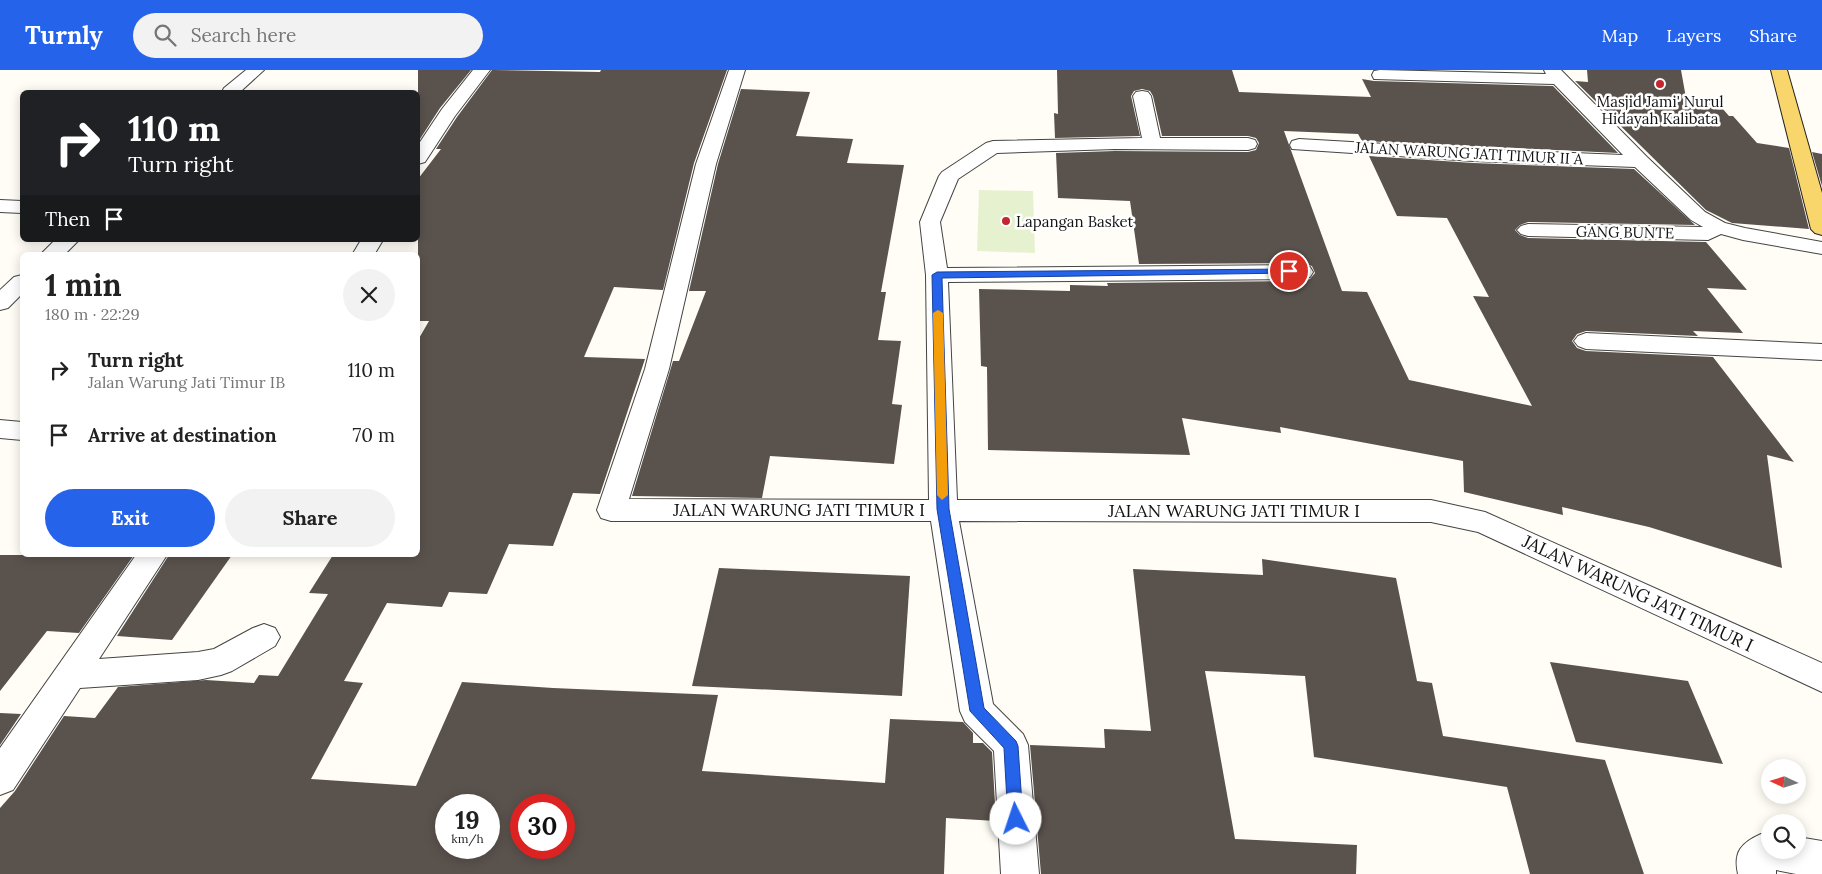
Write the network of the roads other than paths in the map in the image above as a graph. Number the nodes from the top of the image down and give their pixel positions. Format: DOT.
graph roads {
  1 [pos="256,70"];
  2 [pos="482,70"];
  3 [pos="737,70"];
  4 [pos="1779,70"];
  5 [pos="1380,75"];
  6 [pos="1555,75"];
  7 [pos="232,90"];
  8 [pos="1142,96"];
  9 [pos="1152,143"];
  10 [pos="1248,144"];
  11 [pos="1298,144"];
  12 [pos="420,155"];
  13 [pos="1640,161"];
  14 [pos="1815,184"];
  15 [pos="0,206"];
  16 [pos="20,208"];
  17 [pos="1718,227"];
  18 [pos="1822,229"];
  19 [pos="1528,230"];
  20 [pos="66,242"];
  21 [pos="1822,248"];
  22 [pos="54,252"];
  23 [pos="1302,272"];
  24 [pos="937,275"];
  25 [pos="20,284"];
  26 [pos="0,303"];
  27 [pos="1586,341"];
  28 [pos="1822,352"];
  29 [pos="0,429"];
  30 [pos="20,431"];
  31 [pos="943,509"];
  32 [pos="151,557"];
  33 [pos="264,637"];
  34 [pos="70,676"];
  35 [pos="1822,678"];
  36 [pos="0,778"];
  37 [pos="1822,860"];
  38 [pos="1020,874"];
  39 [pos="1757,874"];
  1 -- 7 [label="street"];
  2 -- 12 [label="street"];
  3 -- 31 [label="street, JALAN WARUNG JATI TIMUR I"];
  4 -- 14 [label="main road"];
  5 -- 6 [label="street"];
  6 -- 13 [label="street"];
  8 -- 9 [label="street"];
  9 -- 10 [label="street"];
  9 -- 24 [label="street"];
  11 -- 13 [label="street, JALAN WARUNG JATI TIMUR II A"];
  13 -- 17 [label="street"];
  14 -- 18 [label="main road"];
  15 -- 16 [label="street"];
  17 -- 19 [label="street, GANG BUNTE"];
  17 -- 21 [label="street"];
  20 -- 22 [label="street"];
  23 -- 24 [label="street"];
  24 -- 31 [label="street"];
  25 -- 26 [label="street"];
  27 -- 28 [label="street"];
  29 -- 30 [label="street"];
  31 -- 35 [label="street, JALAN WARUNG JATI TIMUR I"];
  31 -- 38 [label="street"];
  32 -- 34 [label="street"];
  33 -- 34 [label="street"];
  34 -- 36 [label="street"];
  37 -- 39 [label="street"];
}
